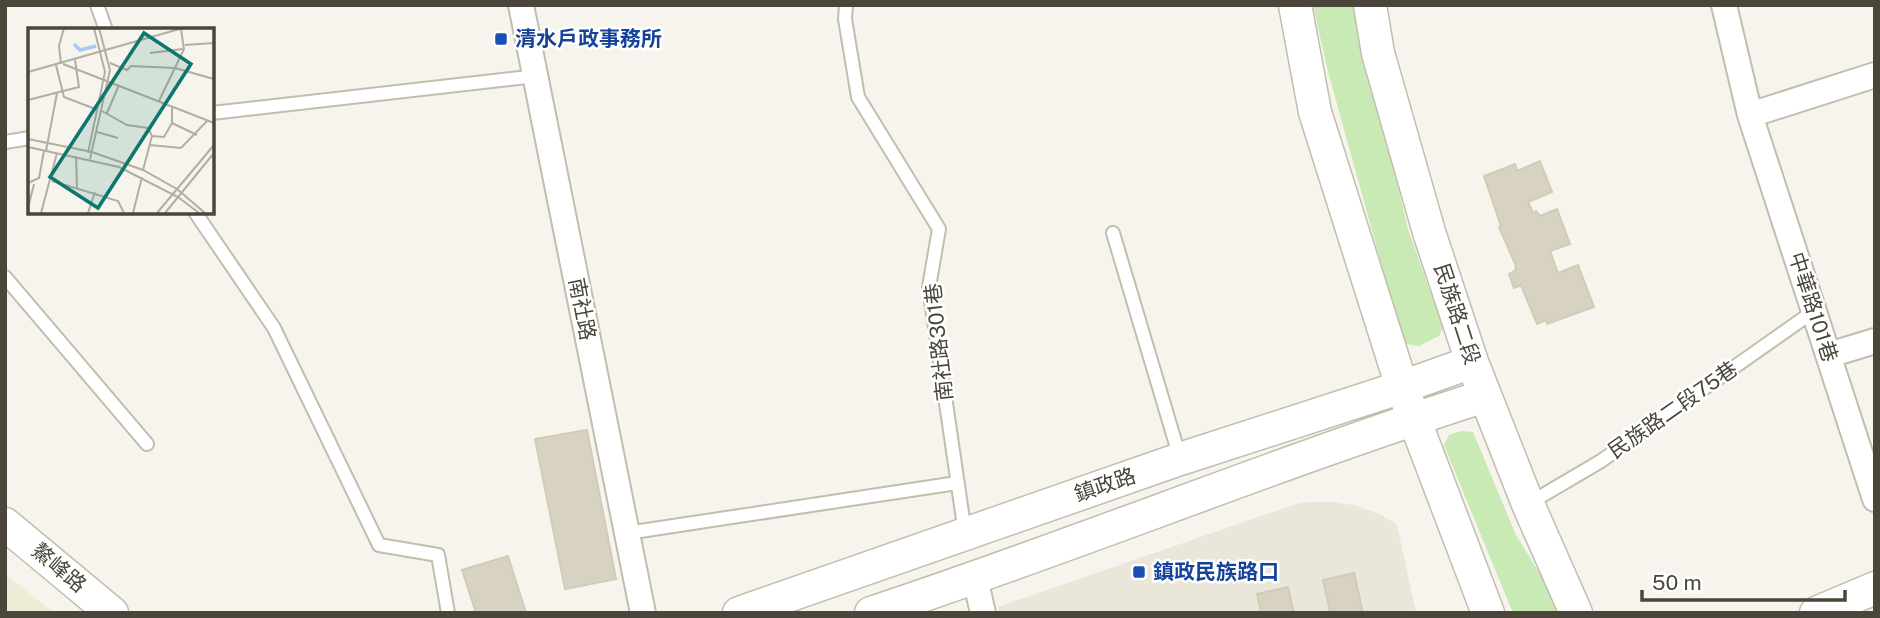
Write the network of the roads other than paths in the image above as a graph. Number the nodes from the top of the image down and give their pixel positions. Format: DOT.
graph roads {
  1 [pos="97,5"];
  2 [pos="521,5"];
  3 [pos="846,5"];
  4 [pos="1295,5"];
  5 [pos="1370,5"];
  6 [pos="1724,5"];
  7 [pos="105,28"];
  8 [pos="1875,75"];
  9 [pos="536,76"];
  10 [pos="214,113"];
  11 [pos="1750,115"];
  12 [pos="28,138"];
  13 [pos="5,142"];
  14 [pos="196,214"];
  15 [pos="1112,233"];
  16 [pos="5,277"];
  17 [pos="1814,311"];
  18 [pos="1875,341"];
  19 [pos="1829,355"];
  20 [pos="1472,362"];
  21 [pos="1402,387"];
  22 [pos="1485,396"];
  23 [pos="1413,419"];
  24 [pos="147,444"];
  25 [pos="1180,459"];
  26 [pos="957,483"];
  27 [pos="1875,499"];
  28 [pos="1528,504"];
  29 [pos="5,524"];
  30 [pos="627,533"];
  31 [pos="965,533"];
  32 [pos="975,578"];
  33 [pos="1875,588"];
  34 [pos="112,613"];
  35 [pos="448,613"];
  36 [pos="643,613"];
  37 [pos="739,613"];
  38 [pos="871,613"];
  39 [pos="983,613"];
  40 [pos="1488,613"];
  41 [pos="1576,613"];
  42 [pos="1816,613"];
  1 -- 7 [label="lane"];
  2 -- 9 [label="street, 南社路"];
  3 -- 26 [label="lane, 南社路301巷"];
  4 -- 21 [label="street"];
  5 -- 20 [label="street, 民族路二段"];
  6 -- 11 [label="street, 中華路101巷"];
  8 -- 11 [label="street"];
  9 -- 10 [label="lane"];
  9 -- 30 [label="street, 南社路"];
  11 -- 17 [label="street, 中華路101巷"];
  12 -- 13 [label="lane"];
  14 -- 35 [label="lane"];
  15 -- 25 [label="lane"];
  16 -- 24 [label="lane"];
  17 -- 19 [label="street, 中華路101巷"];
  17 -- 28 [label="lane, 民族路二段75巷"];
  18 -- 19 [label="street"];
  19 -- 27 [label="street, 中華路101巷"];
  20 -- 21 [label="street, 鎮政路"];
  20 -- 22 [label="street, 民族路二段"];
  21 -- 23 [label="street"];
  21 -- 25 [label="street, 鎮政路"];
  22 -- 23 [label="street, 鎮政路"];
  22 -- 28 [label="street, 民族路二段"];
  23 -- 32 [label="street, 鎮政路"];
  23 -- 40 [label="street"];
  25 -- 31 [label="street, 鎮政路"];
  26 -- 30 [label="lane"];
  26 -- 31 [label="lane, 南社路301巷"];
  28 -- 41 [label="street, 民族路二段"];
  29 -- 34 [label="street, 鰲峰路"];
  30 -- 36 [label="street, 南社路"];
  31 -- 37 [label="street, 鎮政路"];
  32 -- 38 [label="street, 鎮政路"];
  32 -- 39 [label="street"];
  33 -- 42 [label="street"];
}
